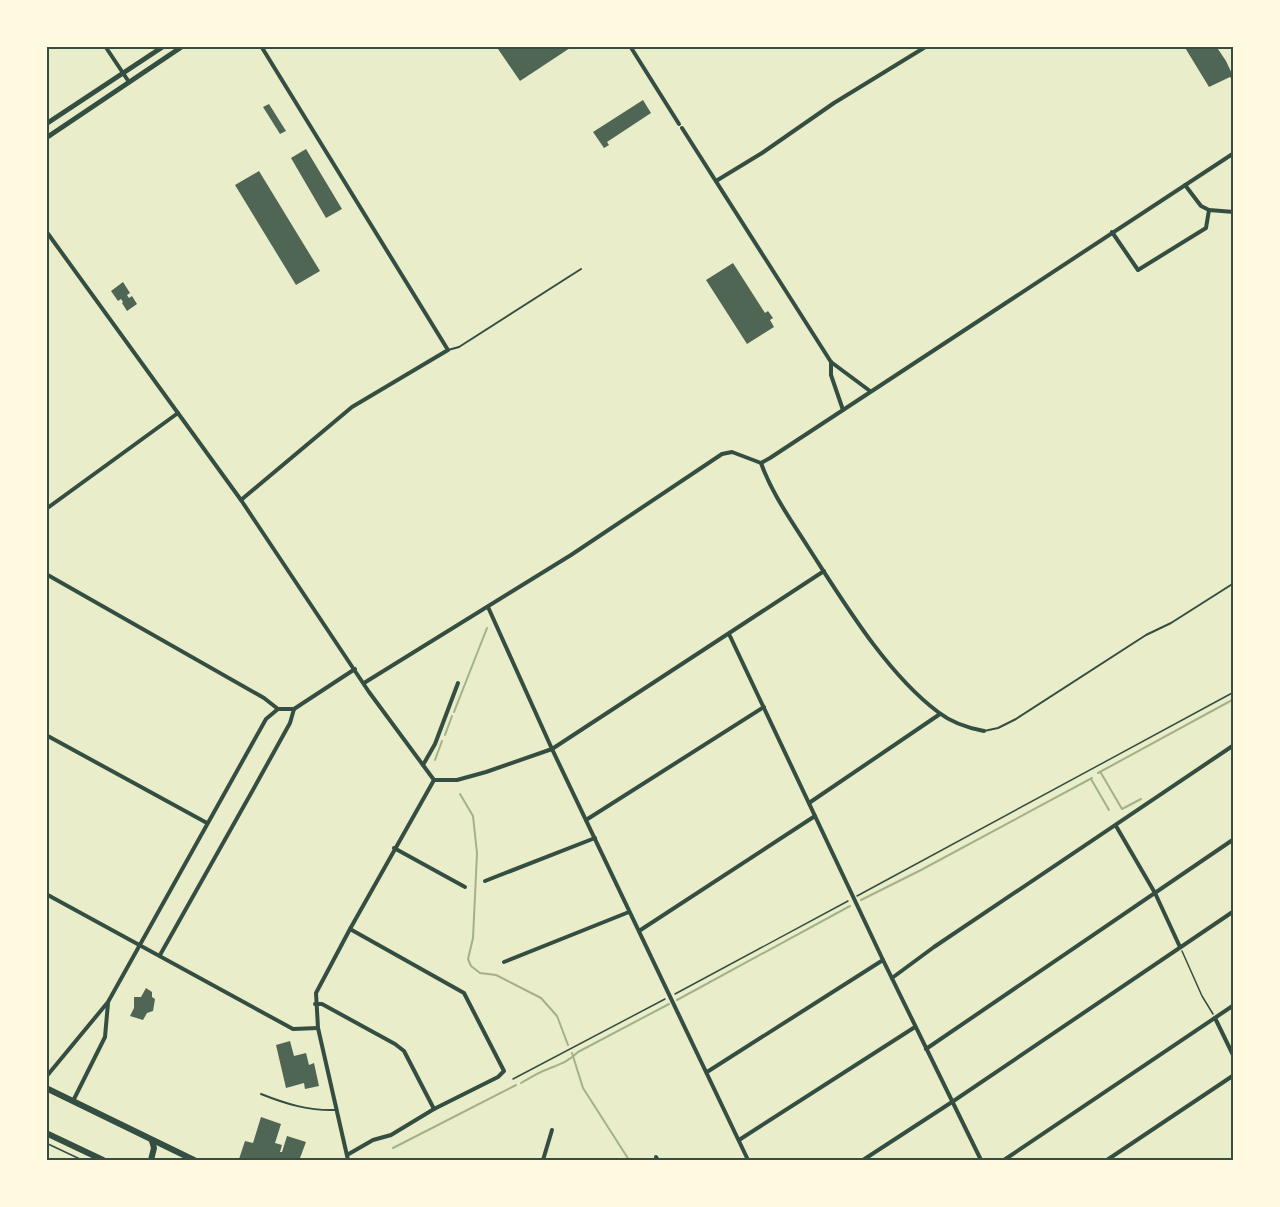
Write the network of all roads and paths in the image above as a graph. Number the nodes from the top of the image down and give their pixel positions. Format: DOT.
graph roads {
  1 [pos="105,46"];
  2 [pos="164,46"];
  3 [pos="183,46"];
  4 [pos="261,46"];
  5 [pos="630,46"];
  6 [pos="927,46"];
  7 [pos="123,72"];
  8 [pos="129,82"];
  9 [pos="46,124"];
  10 [pos="46,138"];
  11 [pos="1233,153"];
  12 [pos="716,182"];
  13 [pos="1185,185"];
  14 [pos="1209,210"];
  15 [pos="1233,212"];
  16 [pos="46,231"];
  17 [pos="1112,232"];
  18 [pos="581,269"];
  19 [pos="447,350"];
  20 [pos="831,362"];
  21 [pos="870,391"];
  22 [pos="843,410"];
  23 [pos="178,413"];
  24 [pos="760,463"];
  25 [pos="241,500"];
  26 [pos="46,509"];
  27 [pos="824,571"];
  28 [pos="46,574"];
  29 [pos="1233,583"];
  30 [pos="488,607"];
  31 [pos="729,634"];
  32 [pos="355,669"];
  33 [pos="364,683"];
  34 [pos="458,683"];
  35 [pos="1233,692"];
  36 [pos="764,707"];
  37 [pos="278,709"];
  38 [pos="294,709"];
  39 [pos="940,714"];
  40 [pos="984,731"];
  41 [pos="46,735"];
  42 [pos="1233,745"];
  43 [pos="552,749"];
  44 [pos="423,765"];
  45 [pos="434,780"];
  46 [pos="809,803"];
  47 [pos="815,816"];
  48 [pos="586,820"];
  49 [pos="207,824"];
  50 [pos="1116,826"];
  51 [pos="595,838"];
  52 [pos="1233,839"];
  53 [pos="394,848"];
  54 [pos="485,881"];
  55 [pos="465,887"];
  56 [pos="1155,893"];
  57 [pos="46,894"];
  58 [pos="854,898"];
  59 [pos="1233,911"];
  60 [pos="629,912"];
  61 [pos="350,929"];
  62 [pos="639,931"];
  63 [pos="140,945"];
  64 [pos="1180,947"];
  65 [pos="160,955"];
  66 [pos="883,960"];
  67 [pos="504,962"];
  68 [pos="892,978"];
  69 [pos="670,996"];
  70 [pos="108,1002"];
  71 [pos="315,1004"];
  72 [pos="1233,1005"];
  73 [pos="1215,1018"];
  74 [pos="915,1027"];
  75 [pos="318,1028"];
  76 [pos="926,1050"];
  77 [pos="1233,1057"];
  78 [pos="707,1072"];
  79 [pos="1233,1075"];
  80 [pos="46,1077"];
  81 [pos="513,1079"];
  82 [pos="46,1088"];
  83 [pos="261,1094"];
  84 [pos="73,1102"];
  85 [pos="952,1102"];
  86 [pos="434,1108"];
  87 [pos="336,1110"];
  88 [pos="552,1131"];
  89 [pos="47,1137"];
  90 [pos="739,1140"];
  91 [pos="152,1142"];
  92 [pos="346,1155"];
  93 [pos="82,1161"];
  94 [pos="103,1161"];
  95 [pos="151,1161"];
  96 [pos="194,1161"];
  97 [pos="348,1161"];
  98 [pos="543,1161"];
  99 [pos="748,1161"];
  100 [pos="863,1161"];
  101 [pos="981,1161"];
  102 [pos="1004,1161"];
  103 [pos="1107,1161"];
  1 -- 7 [label="street"];
  2 -- 7 [label="main road"];
  3 -- 8 [label="main road"];
  4 -- 19 [label="street"];
  5 -- 12 [label="street"];
  6 -- 12 [label="street"];
  7 -- 8 [label="street"];
  7 -- 9 [label="main road"];
  8 -- 10 [label="main road"];
  11 -- 13 [label="street"];
  12 -- 20 [label="street"];
  13 -- 14 [label="street"];
  13 -- 17 [label="street"];
  14 -- 15 [label="street"];
  14 -- 17 [label="street"];
  16 -- 23 [label="street"];
  17 -- 21 [label="street"];
  18 -- 19 [label="lane"];
  19 -- 25 [label="street"];
  20 -- 21 [label="street"];
  20 -- 22 [label="street"];
  21 -- 22 [label="street"];
  22 -- 24 [label="street"];
  23 -- 25 [label="street"];
  23 -- 26 [label="street"];
  24 -- 27 [label="street"];
  24 -- 30 [label="street"];
  25 -- 32 [label="street"];
  27 -- 31 [label="street"];
  27 -- 39 [label="street"];
  28 -- 37 [label="street"];
  29 -- 40 [label="lane"];
  30 -- 33 [label="street"];
  30 -- 43 [label="street"];
  31 -- 36 [label="street"];
  31 -- 43 [label="street"];
  32 -- 33 [label="street"];
  32 -- 38 [label="street"];
  33 -- 44 [label="street"];
  34 -- 44 [label="street"];
  35 -- 58 [label="path"];
  36 -- 46 [label="street"];
  36 -- 48 [label="street"];
  37 -- 38 [label="street"];
  37 -- 49 [label="street"];
  38 -- 65 [label="street"];
  39 -- 40 [label="street"];
  39 -- 46 [label="street"];
  41 -- 49 [label="street"];
  42 -- 50 [label="street"];
  43 -- 45 [label="street"];
  43 -- 48 [label="street"];
  44 -- 45 [label="street"];
  45 -- 53 [label="street"];
  46 -- 47 [label="street"];
  47 -- 58 [label="street"];
  47 -- 62 [label="street"];
  48 -- 51 [label="street"];
  49 -- 63 [label="street"];
  50 -- 56 [label="street"];
  50 -- 68 [label="street"];
  51 -- 54 [label="street"];
  51 -- 60 [label="street"];
  52 -- 56 [label="street"];
  53 -- 55 [label="street"];
  53 -- 61 [label="street"];
  56 -- 64 [label="street"];
  56 -- 76 [label="street"];
  57 -- 63 [label="street"];
  58 -- 66 [label="street"];
  58 -- 69 [label="path"];
  59 -- 64 [label="street"];
  60 -- 62 [label="street"];
  60 -- 67 [label="street"];
  61 -- 71 [label="street"];
  61 -- 86 [label="street"];
  62 -- 69 [label="street"];
  63 -- 65 [label="street"];
  63 -- 70 [label="street"];
  64 -- 73 [label="path"];
  64 -- 85 [label="street"];
  65 -- 75 [label="street"];
  66 -- 68 [label="street"];
  66 -- 78 [label="street"];
  68 -- 74 [label="street"];
  69 -- 78 [label="street"];
  69 -- 81 [label="path"];
  70 -- 80 [label="street"];
  70 -- 84 [label="street"];
  71 -- 75 [label="street"];
  71 -- 86 [label="street"];
  72 -- 73 [label="street"];
  73 -- 77 [label="street"];
  73 -- 102 [label="street"];
  74 -- 76 [label="street"];
  74 -- 90 [label="street"];
  75 -- 87 [label="street"];
  76 -- 85 [label="street"];
  78 -- 90 [label="street"];
  79 -- 103 [label="street"];
  82 -- 84 [label="main road"];
  83 -- 87 [label="lane"];
  84 -- 91 [label="main road"];
  85 -- 100 [label="street"];
  85 -- 101 [label="street"];
  86 -- 92 [label="street"];
  87 -- 92 [label="street"];
  88 -- 98 [label="street"];
  89 -- 93 [label="path"];
  89 -- 94 [label="main road"];
  90 -- 99 [label="street"];
  91 -- 95 [label="main road"];
  91 -- 96 [label="main road"];
  92 -- 97 [label="street"];
}
